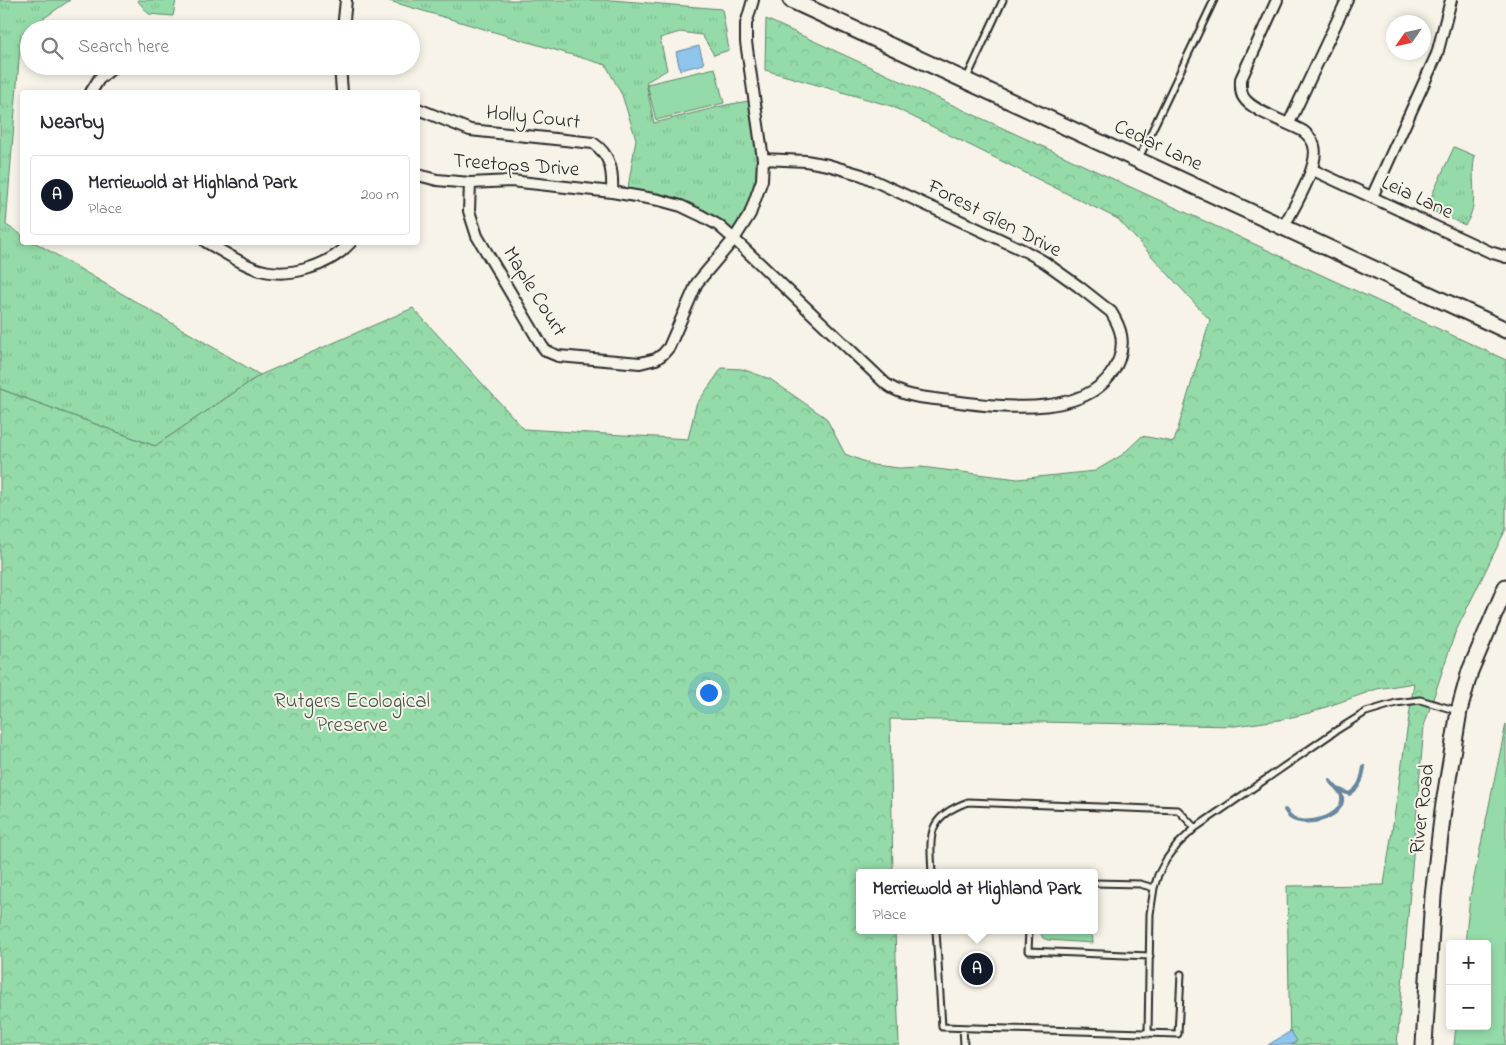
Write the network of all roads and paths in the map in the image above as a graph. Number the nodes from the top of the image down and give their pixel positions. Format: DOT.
graph roads {
  1 [pos="346,0"];
  2 [pos="753,0"];
  3 [pos="791,0"];
  4 [pos="1003,0"];
  5 [pos="1214,0"];
  6 [pos="1277,0"];
  7 [pos="1347,0"];
  8 [pos="1451,0"];
  9 [pos="344,20"];
  10 [pos="104,75"];
  11 [pos="341,75"];
  12 [pos="966,80"];
  13 [pos="92,90"];
  14 [pos="342,90"];
  15 [pos="420,110"];
  16 [pos="1289,123"];
  17 [pos="763,159"];
  18 [pos="1138,160"];
  19 [pos="1312,170"];
  20 [pos="420,176"];
  21 [pos="470,182"];
  22 [pos="612,192"];
  23 [pos="1372,197"];
  24 [pos="1283,228"];
  25 [pos="734,239"];
  26 [pos="212,245"];
  27 [pos="348,245"];
  28 [pos="1506,257"];
  29 [pos="1506,330"];
  30 [pos="1506,587"];
  31 [pos="1459,711"];
  32 [pos="1196,828"];
  33 [pos="932,869"];
  34 [pos="1098,883"];
  35 [pos="1154,888"];
  36 [pos="936,934"];
  37 [pos="1029,934"];
  38 [pos="1150,956"];
  39 [pos="1180,974"];
  40 [pos="962,1028"];
  41 [pos="1148,1034"];
  42 [pos="964,1045"];
  43 [pos="1424,1045"];
  1 -- 9 [label="street"];
  2 -- 17 [label="street"];
  3 -- 12 [label="street, Cedar Lane"];
  4 -- 12 [label="lane"];
  5 -- 18 [label="lane"];
  6 -- 16 [label="street"];
  7 -- 16 [label="street"];
  8 -- 23 [label="street"];
  10 -- 13 [label="street"];
  11 -- 14 [label="street"];
  12 -- 18 [label="street, Cedar Lane"];
  15 -- 22 [label="street, Holly Court"];
  16 -- 19 [label="street"];
  17 -- 25 [label="street"];
  17 -- 25 [label="street, Forest Glen Drive"];
  18 -- 24 [label="street, Cedar Lane"];
  19 -- 23 [label="street, Leia Lane"];
  19 -- 24 [label="street"];
  20 -- 21 [label="street, Treetops Drive"];
  21 -- 22 [label="street, Treetops Drive"];
  21 -- 25 [label="street, Maple Court"];
  22 -- 25 [label="street, Forest Glen Drive"];
  23 -- 28 [label="street, Leia Lane"];
  24 -- 29 [label="street, Cedar Lane"];
  26 -- 27 [label="street"];
  30 -- 31 [label="street, River Road"];
  31 -- 32 [label="lane"];
  31 -- 43 [label="street, River Road"];
  32 -- 33 [label="lane"];
  32 -- 35 [label="lane"];
  34 -- 35 [label="lane"];
  35 -- 38 [label="lane"];
  36 -- 40 [label="lane"];
  37 -- 38 [label="lane"];
  38 -- 41 [label="lane"];
  39 -- 41 [label="lane"];
  40 -- 41 [label="lane"];
  40 -- 42 [label="lane"];
}
